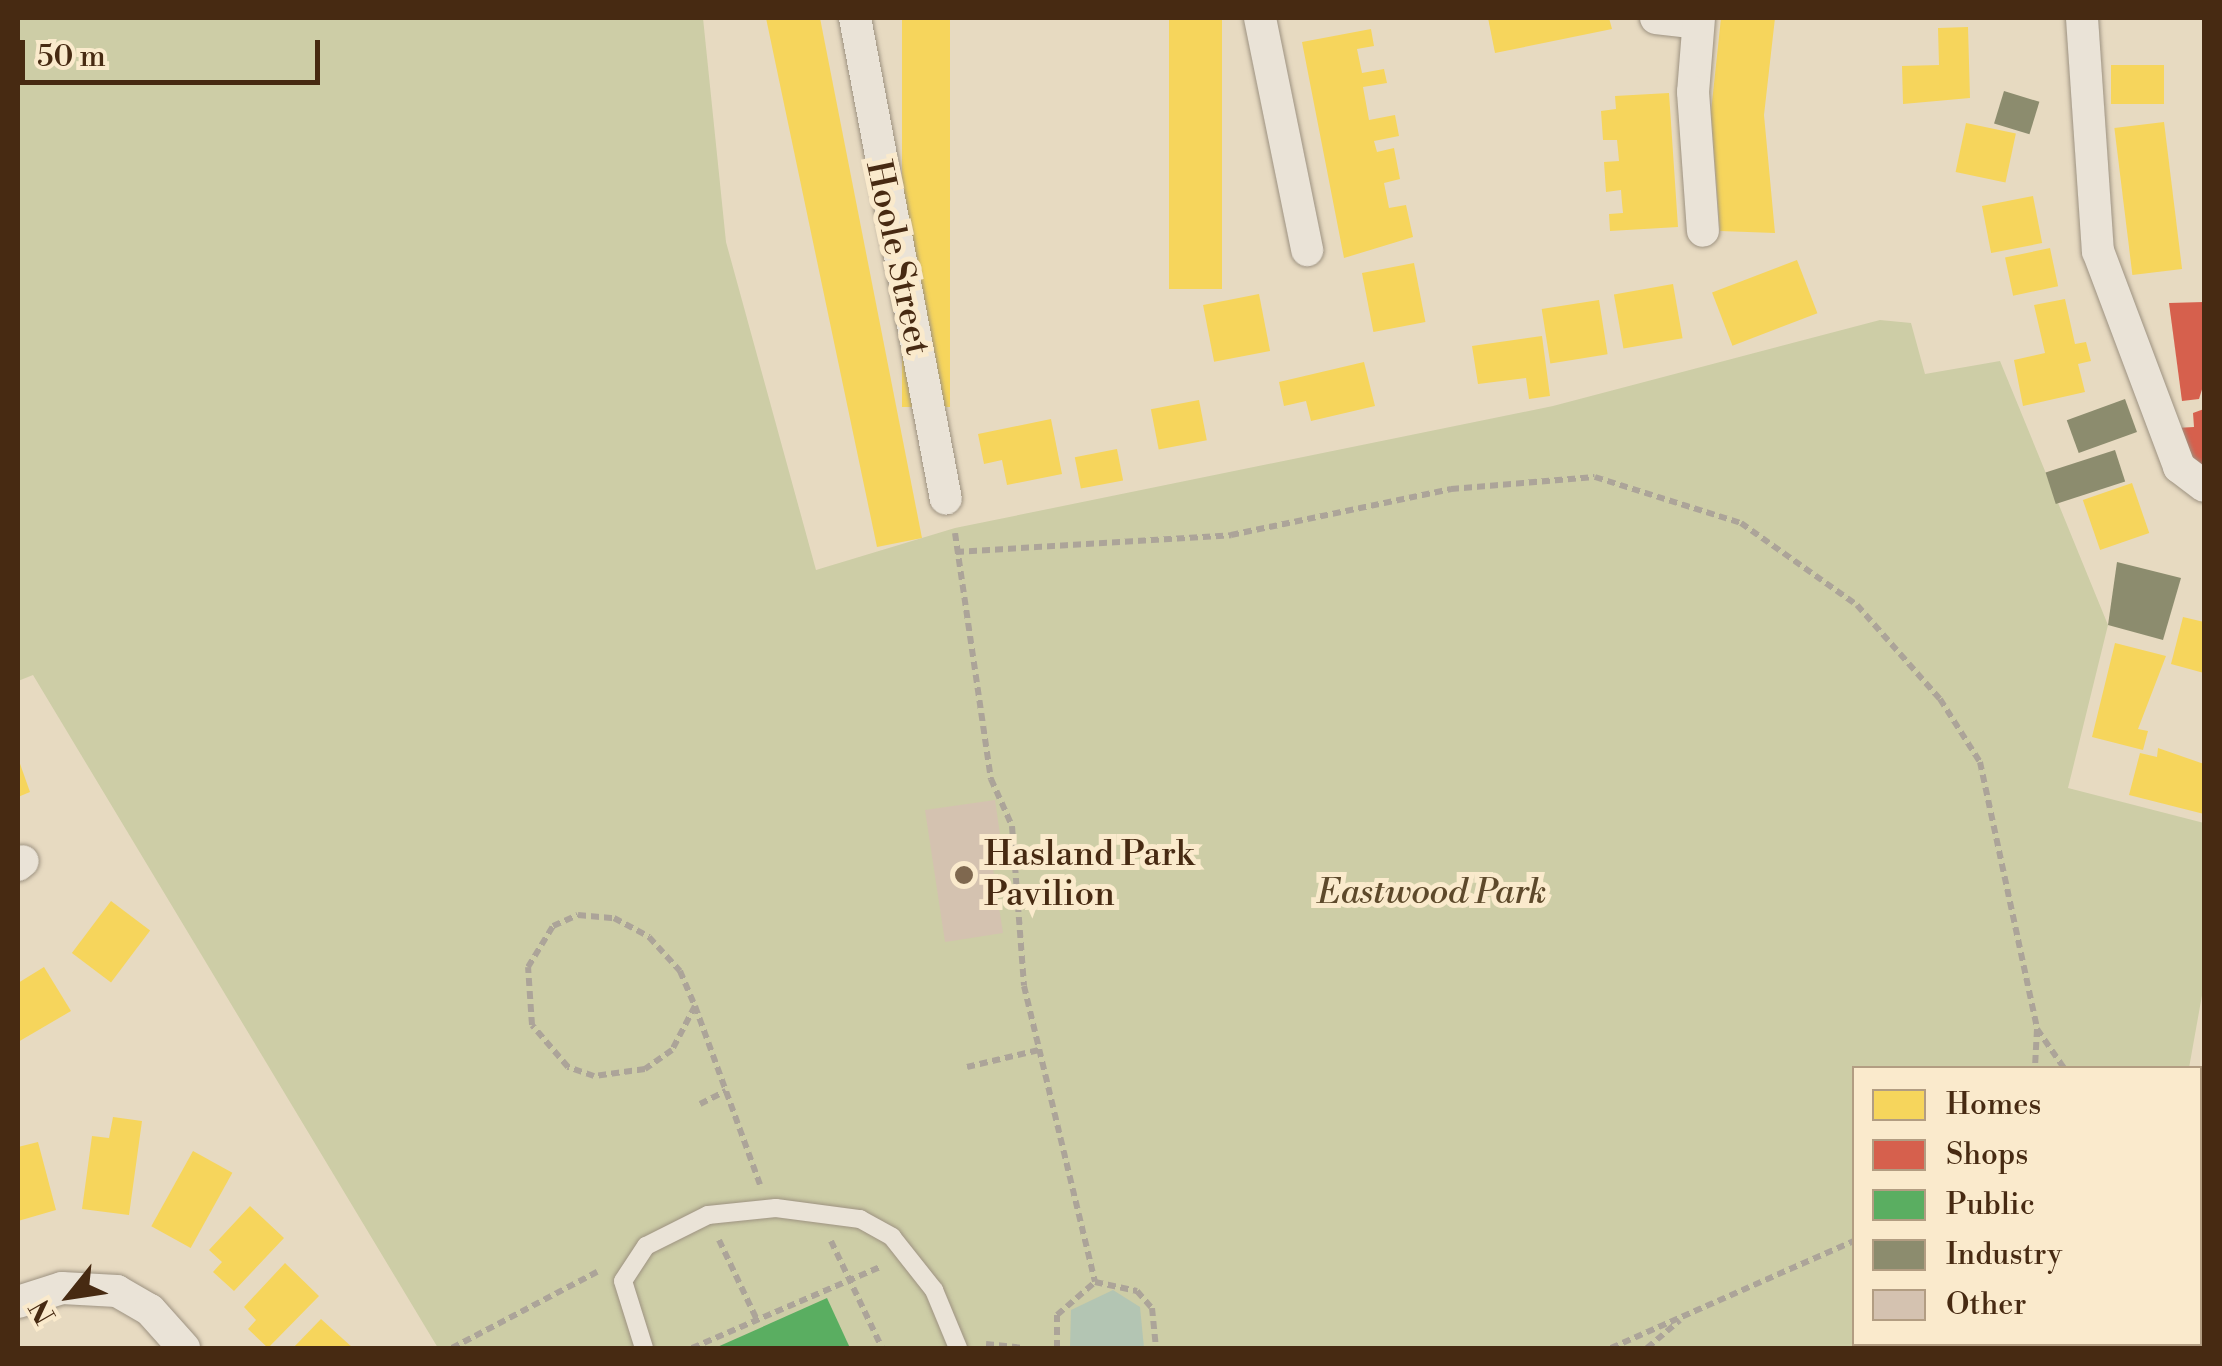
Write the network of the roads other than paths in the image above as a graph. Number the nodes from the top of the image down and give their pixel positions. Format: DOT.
graph roads {
  1 [pos="855,18"];
  2 [pos="1260,18"];
  3 [pos="1656,18"];
  4 [pos="2082,18"];
  5 [pos="1699,20"];
  6 [pos="1703,231"];
  7 [pos="1307,250"];
  8 [pos="2204,486"];
  9 [pos="946,498"];
  10 [pos="18,1302"];
  11 [pos="184,1348"];
  12 [pos="644,1348"];
  13 [pos="958,1348"];
  1 -- 9 [label="street, Hoole Street"];
  2 -- 7 [label="street"];
  3 -- 5 [label="street"];
  4 -- 8 [label="street"];
  5 -- 6 [label="street"];
  10 -- 11 [label="street"];
  12 -- 13 [label="lane"];
}
